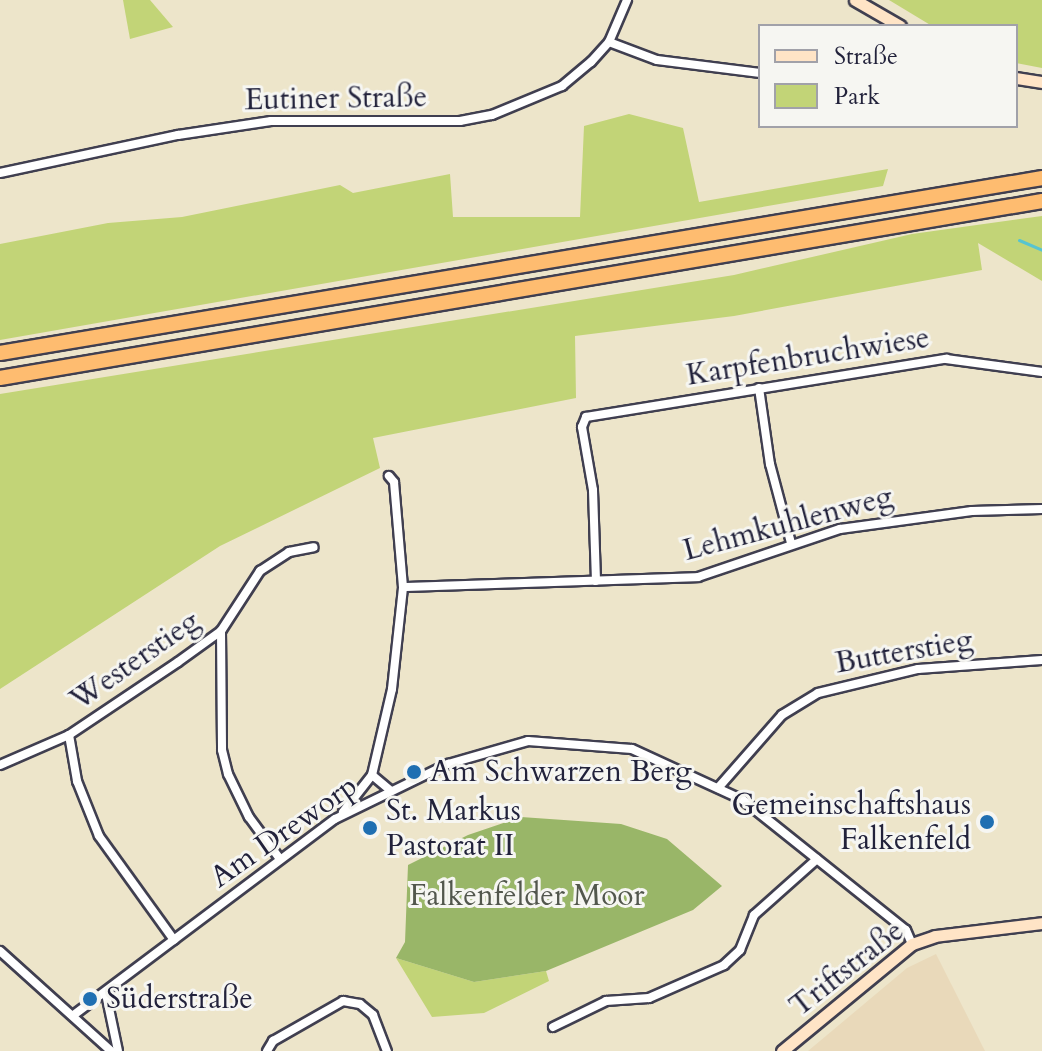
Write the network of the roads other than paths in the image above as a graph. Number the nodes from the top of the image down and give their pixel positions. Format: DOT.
graph roads {
  1 [pos="627,0"];
  2 [pos="855,0"];
  3 [pos="897,24"];
  4 [pos="609,42"];
  5 [pos="758,73"];
  6 [pos="1018,78"];
  7 [pos="1042,82"];
  8 [pos="0,173"];
  9 [pos="1042,178"];
  10 [pos="1042,201"];
  11 [pos="0,353"];
  12 [pos="1042,372"];
  13 [pos="0,378"];
  14 [pos="759,388"];
  15 [pos="389,476"];
  16 [pos="1042,509"];
  17 [pos="791,543"];
  18 [pos="314,547"];
  19 [pos="596,581"];
  20 [pos="403,587"];
  21 [pos="221,631"];
  22 [pos="1042,660"];
  23 [pos="69,735"];
  24 [pos="0,765"];
  25 [pos="372,775"];
  26 [pos="718,788"];
  27 [pos="390,790"];
  28 [pos="335,819"];
  29 [pos="280,859"];
  30 [pos="817,859"];
  31 [pos="1042,923"];
  32 [pos="174,940"];
  33 [pos="912,944"];
  34 [pos="0,951"];
  35 [pos="106,994"];
  36 [pos="75,1014"];
  37 [pos="553,1027"];
  38 [pos="111,1051"];
  39 [pos="118,1051"];
  40 [pos="267,1051"];
  41 [pos="387,1051"];
  42 [pos="782,1051"];
  1 -- 4 [label="street, Eutiner Straße"];
  2 -- 3 [label="street"];
  4 -- 5 [label="street"];
  4 -- 8 [label="street, Eutiner Straße"];
  6 -- 7 [label="street"];
  9 -- 11 [label="highway"];
  10 -- 13 [label="highway"];
  12 -- 14 [label="street, Karpfenbruchwiese"];
  14 -- 17 [label="street"];
  14 -- 19 [label="street, Karpfenbruchwiese"];
  15 -- 20 [label="street"];
  16 -- 17 [label="street, Lehmkuhlenweg"];
  17 -- 19 [label="street, Lehmkuhlenweg"];
  18 -- 21 [label="street, Westerstieg"];
  19 -- 20 [label="street, Lehmkuhlenweg"];
  20 -- 25 [label="street"];
  21 -- 23 [label="street, Westerstieg"];
  21 -- 29 [label="street"];
  22 -- 26 [label="street, Butterstieg"];
  23 -- 24 [label="street, Westerstieg"];
  23 -- 32 [label="street"];
  25 -- 27 [label="street"];
  25 -- 28 [label="street"];
  26 -- 27 [label="street, Am Dreworp"];
  26 -- 30 [label="street, Am Dreworp"];
  27 -- 28 [label="street, Am Dreworp"];
  28 -- 29 [label="street, Am Dreworp"];
  29 -- 32 [label="street, Am Dreworp"];
  30 -- 33 [label="street, Am Dreworp"];
  30 -- 37 [label="street"];
  31 -- 33 [label="street, Triftstraße"];
  32 -- 35 [label="street, Am Dreworp"];
  33 -- 42 [label="street, Triftstraße"];
  34 -- 36 [label="street"];
  35 -- 36 [label="street, Am Dreworp"];
  35 -- 39 [label="street"];
  36 -- 38 [label="street"];
  40 -- 41 [label="street"];
}
